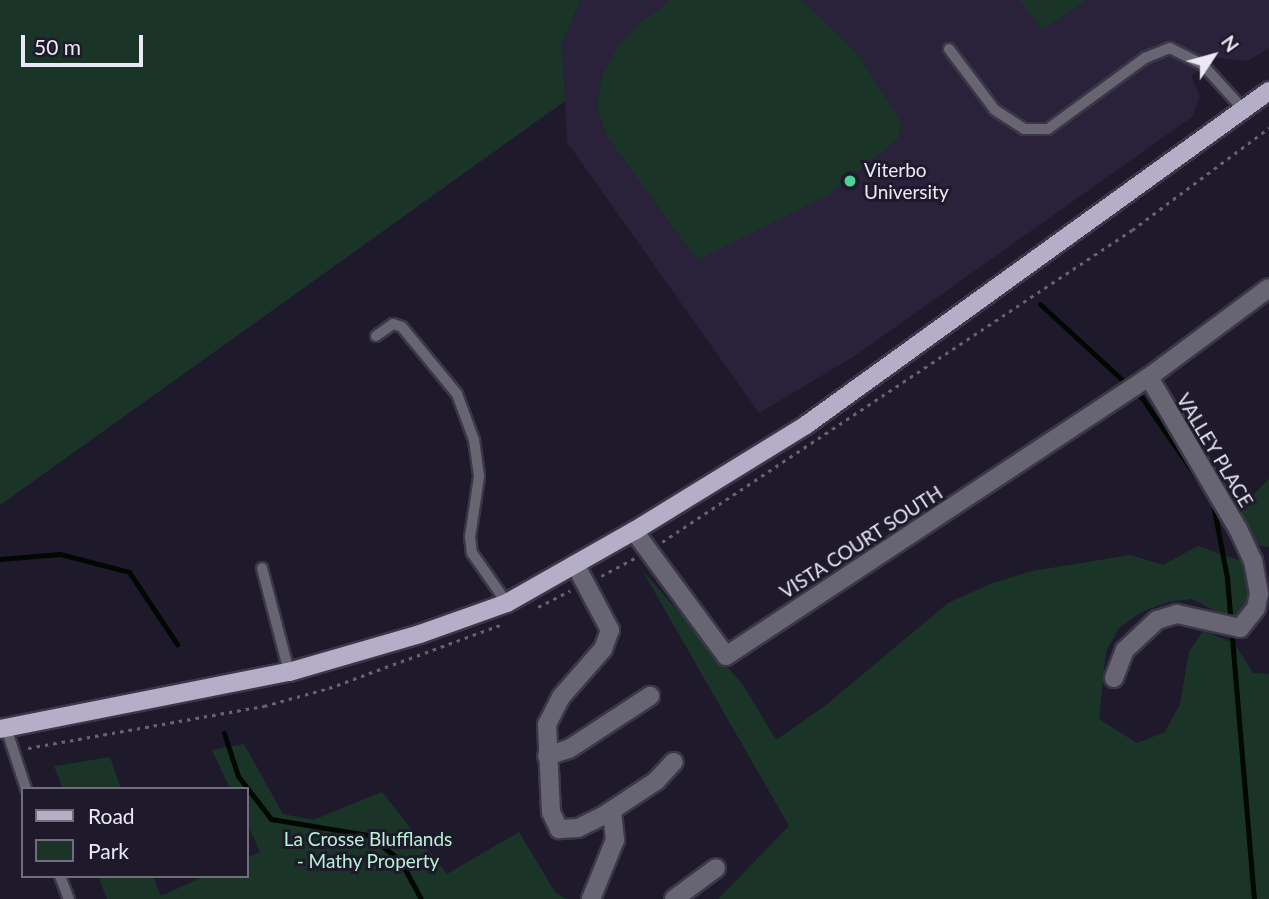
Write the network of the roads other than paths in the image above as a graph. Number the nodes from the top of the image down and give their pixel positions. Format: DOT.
graph roads {
  1 [pos="949,49"];
  2 [pos="1269,91"];
  3 [pos="1244,110"];
  4 [pos="1269,288"];
  5 [pos="376,336"];
  6 [pos="1149,377"];
  7 [pos="634,531"];
  8 [pos="575,564"];
  9 [pos="261,568"];
  10 [pos="506,603"];
  11 [pos="289,672"];
  12 [pos="1114,678"];
  13 [pos="650,696"];
  14 [pos="3,728"];
  15 [pos="547,756"];
  16 [pos="674,762"];
  17 [pos="25,787"];
  18 [pos="612,810"];
  19 [pos="716,868"];
  20 [pos="61,878"];
  21 [pos="69,899"];
  22 [pos="591,899"];
  23 [pos="674,899"];
  1 -- 3 [label="lane"];
  2 -- 3 [label="main road"];
  3 -- 7 [label="main road"];
  4 -- 6 [label="street"];
  5 -- 10 [label="lane"];
  6 -- 7 [label="street, VISTA COURT SOUTH"];
  6 -- 12 [label="street, VALLEY PLACE"];
  7 -- 8 [label="main road"];
  8 -- 10 [label="main road"];
  8 -- 15 [label="street"];
  9 -- 11 [label="lane"];
  10 -- 11 [label="main road"];
  11 -- 14 [label="main road"];
  13 -- 15 [label="street"];
  14 -- 17 [label="lane"];
  15 -- 18 [label="street"];
  16 -- 18 [label="street"];
  18 -- 22 [label="street"];
  19 -- 23 [label="street"];
  20 -- 21 [label="lane"];
}
